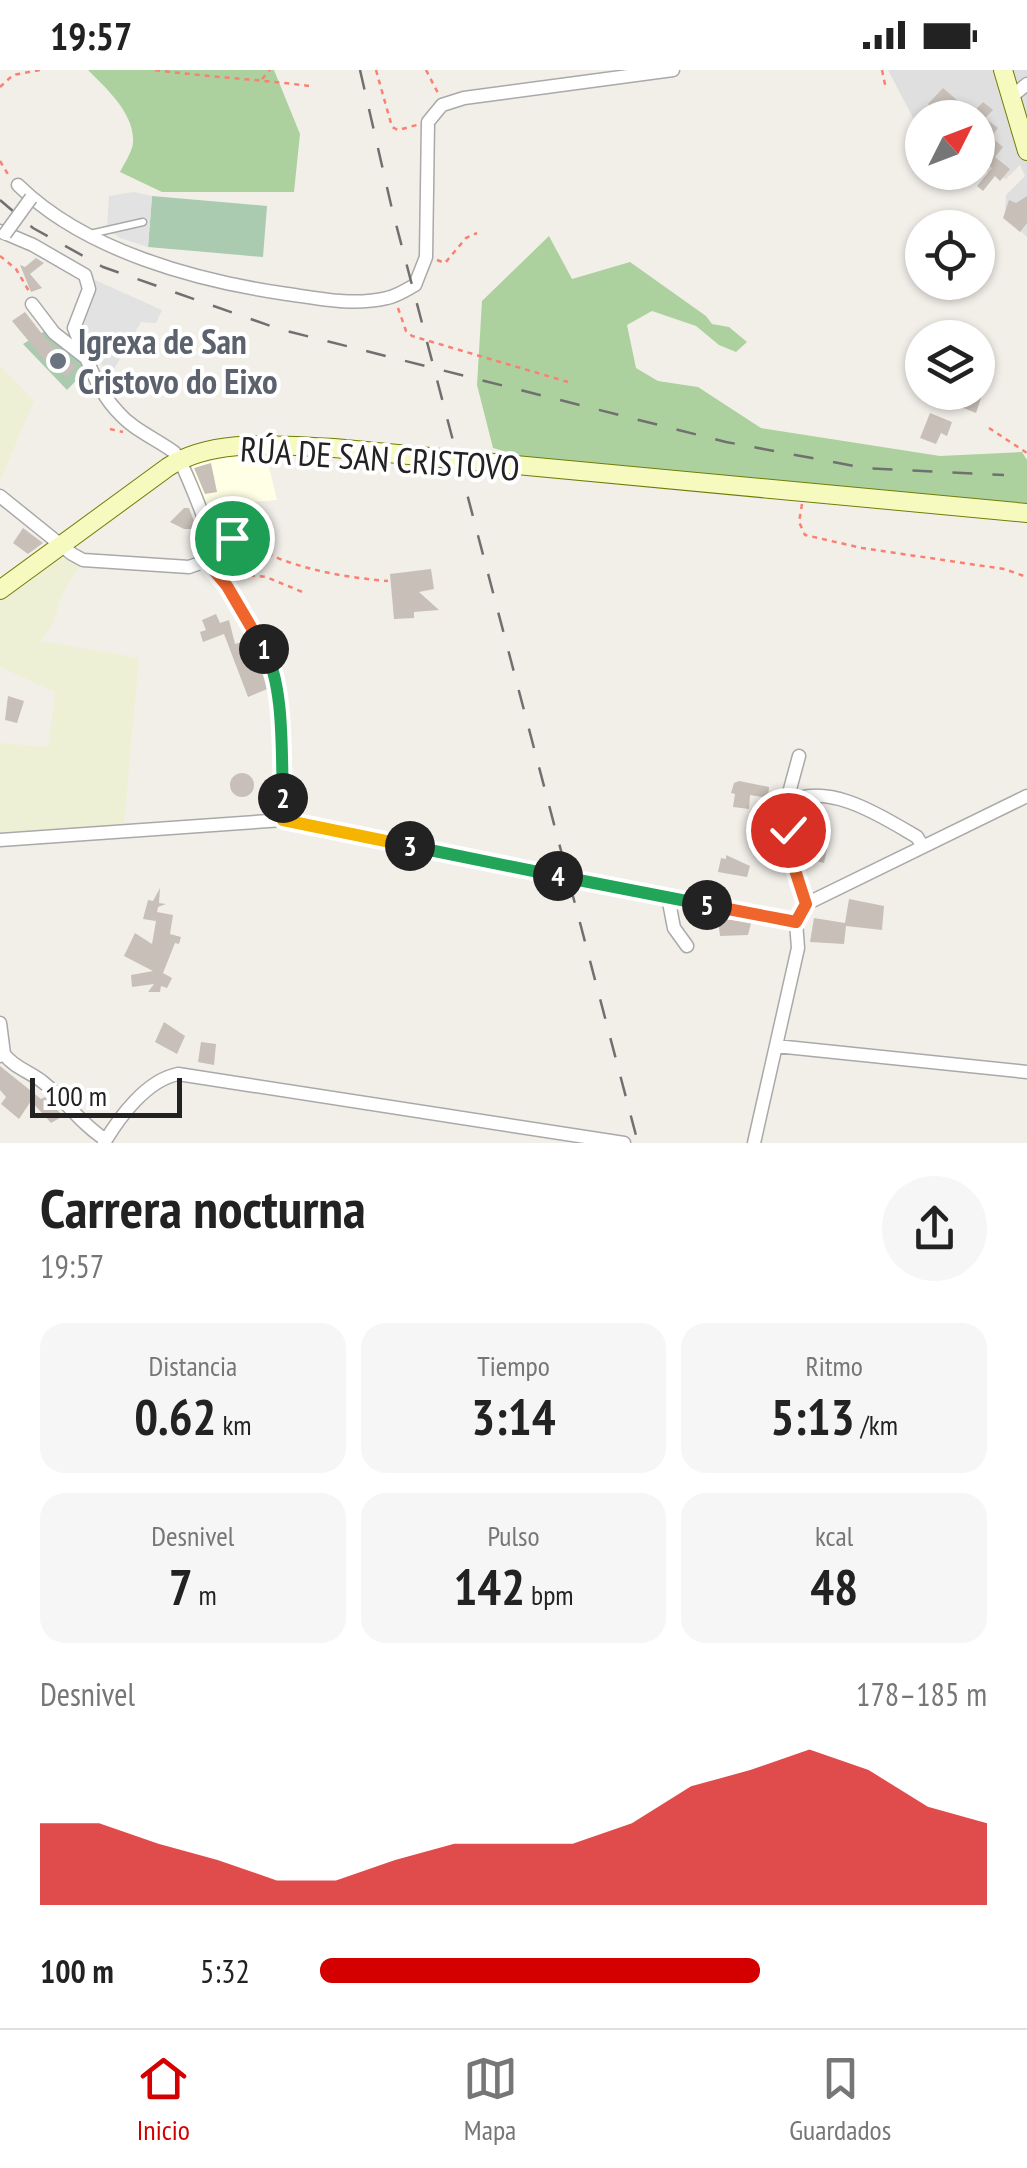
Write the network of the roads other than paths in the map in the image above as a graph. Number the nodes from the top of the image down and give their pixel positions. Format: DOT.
graph roads {
  1 [pos="534,70"];
  2 [pos="673,70"];
  3 [pos="1003,70"];
  4 [pos="1027,84"];
  5 [pos="529,88"];
  6 [pos="1011,97"];
  7 [pos="1027,151"];
  8 [pos="18,186"];
  9 [pos="31,198"];
  10 [pos="143,222"];
  11 [pos="3,232"];
  12 [pos="90,234"];
  13 [pos="32,305"];
  14 [pos="86,358"];
  15 [pos="180,459"];
  16 [pos="0,496"];
  17 [pos="1027,514"];
  18 [pos="63,546"];
  19 [pos="206,561"];
  20 [pos="0,590"];
  21 [pos="799,756"];
  22 [pos="1027,796"];
  23 [pos="786,804"];
  24 [pos="283,820"];
  25 [pos="0,840"];
  26 [pos="922,844"];
  27 [pos="668,897"];
  28 [pos="806,904"];
  29 [pos="796,922"];
  30 [pos="687,946"];
  31 [pos="0,1023"];
  32 [pos="776,1046"];
  33 [pos="2,1055"];
  34 [pos="1027,1072"];
  35 [pos="105,1141"];
  36 [pos="624,1143"];
  37 [pos="754,1143"];
  1 -- 5 [label="street"];
  2 -- 5 [label="street"];
  3 -- 6 [label="street"];
  4 -- 6 [label="street"];
  5 -- 12 [label="street"];
  6 -- 7 [label="street"];
  8 -- 9 [label="street"];
  9 -- 11 [label="street, bridge"];
  9 -- 12 [label="street"];
  10 -- 12 [label="lane"];
  11 -- 14 [label="street"];
  13 -- 14 [label="street"];
  14 -- 15 [label="street"];
  15 -- 17 [label="street, RÚA DE SAN CRISTOVO"];
  15 -- 18 [label="street, RÚA DE SAN CRISTOVO"];
  15 -- 19 [label="street"];
  16 -- 18 [label="street"];
  18 -- 19 [label="street"];
  18 -- 20 [label="street, RÚA DE SAN CRISTOVO"];
  19 -- 24 [label="street"];
  21 -- 23 [label="street"];
  22 -- 26 [label="street"];
  23 -- 26 [label="street"];
  23 -- 28 [label="street"];
  24 -- 25 [label="street"];
  24 -- 27 [label="street"];
  26 -- 28 [label="street"];
  27 -- 29 [label="street"];
  27 -- 30 [label="street"];
  28 -- 29 [label="street"];
  29 -- 32 [label="street"];
  31 -- 33 [label="street"];
  32 -- 34 [label="street"];
  32 -- 37 [label="street"];
  33 -- 35 [label="street"];
  35 -- 36 [label="street"];
}
